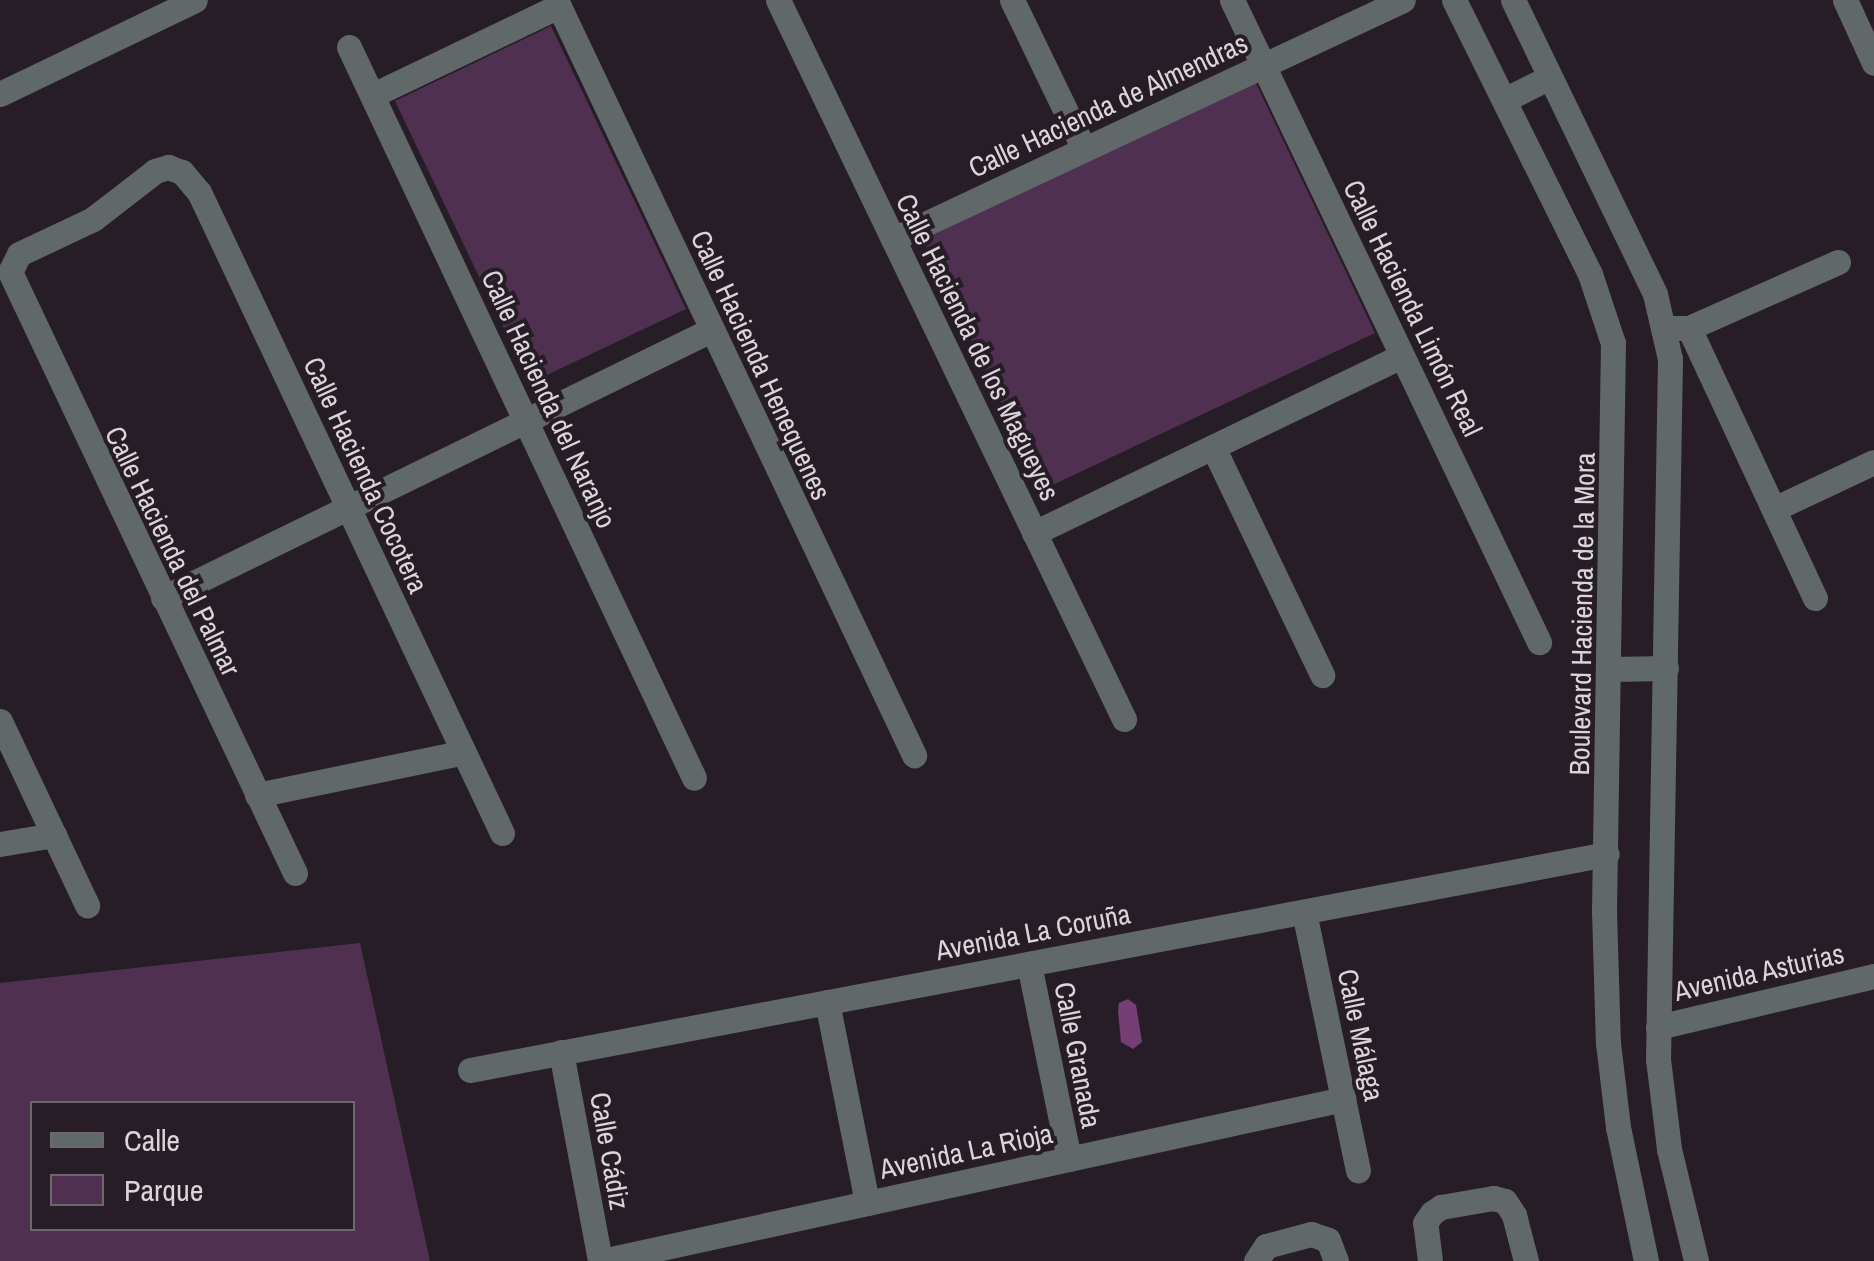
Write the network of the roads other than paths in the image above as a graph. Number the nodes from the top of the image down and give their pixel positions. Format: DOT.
graph roads {
  1 [pos="195,0"];
  2 [pos="778,0"];
  3 [pos="1012,0"];
  4 [pos="1232,0"];
  5 [pos="1403,0"];
  6 [pos="1454,0"];
  7 [pos="1513,0"];
  8 [pos="1844,0"];
  9 [pos="557,3"];
  10 [pos="350,46"];
  11 [pos="1871,50"];
  12 [pos="1263,65"];
  13 [pos="1550,77"];
  14 [pos="0,94"];
  15 [pos="372,95"];
  16 [pos="1504,100"];
  17 [pos="1084,149"];
  18 [pos="155,171"];
  19 [pos="893,239"];
  20 [pos="1838,262"];
  21 [pos="1678,328"];
  22 [pos="712,330"];
  23 [pos="1402,356"];
  24 [pos="526,420"];
  25 [pos="1213,447"];
  26 [pos="1874,462"];
  27 [pos="348,508"];
  28 [pos="1774,510"];
  29 [pos="1034,533"];
  30 [pos="163,598"];
  31 [pos="1814,598"];
  32 [pos="1539,642"];
  33 [pos="1666,668"];
  34 [pos="1611,669"];
  35 [pos="1322,675"];
  36 [pos="1124,719"];
  37 [pos="0,721"];
  38 [pos="464,752"];
  39 [pos="914,755"];
  40 [pos="694,778"];
  41 [pos="257,794"];
  42 [pos="502,833"];
  43 [pos="54,835"];
  44 [pos="0,844"];
  45 [pos="1607,854"];
  46 [pos="295,874"];
  47 [pos="86,905"];
  48 [pos="1304,912"];
  49 [pos="1029,964"];
  50 [pos="1874,976"];
  51 [pos="827,1002"];
  52 [pos="1658,1027"];
  53 [pos="561,1052"];
  54 [pos="470,1070"];
  55 [pos="1343,1099"];
  56 [pos="1069,1159"];
  57 [pos="1358,1170"];
  58 [pos="866,1203"];
  59 [pos="601,1261"];
  60 [pos="1256,1261"];
  61 [pos="1336,1261"];
  62 [pos="1430,1261"];
  63 [pos="1526,1261"];
  64 [pos="1646,1261"];
  65 [pos="1696,1261"];
  1 -- 14 [label="street"];
  2 -- 19 [label="street, Calle Hacienda de los Magueyes"];
  3 -- 17 [label="street"];
  4 -- 12 [label="street, Calle Hacienda Limón Real"];
  5 -- 12 [label="street, Calle Hacienda de Almendras"];
  6 -- 16 [label="street, Boulevard Hacienda de la Mora"];
  7 -- 13 [label="street"];
  8 -- 11 [label="street"];
  9 -- 15 [label="street"];
  9 -- 22 [label="street, Calle Hacienda Henequenes"];
  10 -- 15 [label="street, Calle Hacienda del Naranjo"];
  12 -- 17 [label="street, Calle Hacienda de Almendras"];
  12 -- 23 [label="street, Calle Hacienda Limón Real"];
  13 -- 16 [label="street"];
  13 -- 21 [label="street"];
  15 -- 24 [label="street, Calle Hacienda del Naranjo"];
  16 -- 34 [label="street, Boulevard Hacienda de la Mora"];
  17 -- 19 [label="street, Calle Hacienda de Almendras"];
  18 -- 27 [label="street, Calle Hacienda Cocotera"];
  18 -- 30 [label="street, Calle Hacienda del Palmar"];
  19 -- 29 [label="street, Calle Hacienda de los Magueyes"];
  20 -- 21 [label="street"];
  21 -- 28 [label="street"];
  21 -- 33 [label="street"];
  22 -- 24 [label="street"];
  22 -- 39 [label="street, Calle Hacienda Henequenes"];
  23 -- 25 [label="street"];
  23 -- 32 [label="street, Calle Hacienda Limón Real"];
  24 -- 27 [label="street"];
  24 -- 40 [label="street, Calle Hacienda del Naranjo"];
  25 -- 29 [label="street"];
  25 -- 35 [label="street"];
  26 -- 28 [label="street"];
  27 -- 30 [label="street"];
  27 -- 38 [label="street, Calle Hacienda Cocotera"];
  28 -- 31 [label="street"];
  29 -- 36 [label="street, Calle Hacienda de los Magueyes"];
  30 -- 41 [label="street, Calle Hacienda del Palmar"];
  33 -- 34 [label="street"];
  33 -- 52 [label="street"];
  34 -- 45 [label="street, Boulevard Hacienda de la Mora"];
  37 -- 43 [label="street"];
  38 -- 41 [label="street"];
  38 -- 42 [label="street, Calle Hacienda Cocotera"];
  41 -- 46 [label="street, Calle Hacienda del Palmar"];
  43 -- 44 [label="street"];
  43 -- 47 [label="street"];
  45 -- 48 [label="street, Avenida La Coruña"];
  45 -- 64 [label="street, Boulevard Hacienda de la Mora"];
  48 -- 49 [label="street, Avenida La Coruña"];
  48 -- 55 [label="street, Calle Málaga"];
  49 -- 51 [label="street, Avenida La Coruña"];
  49 -- 56 [label="street, Calle Granada"];
  50 -- 52 [label="street, Avenida Asturias"];
  51 -- 53 [label="street, Avenida La Coruña"];
  51 -- 58 [label="street"];
  52 -- 65 [label="street"];
  53 -- 54 [label="street, Avenida La Coruña"];
  53 -- 59 [label="street, Calle Cádiz"];
  55 -- 56 [label="street, Avenida La Rioja"];
  55 -- 57 [label="street, Calle Málaga"];
  56 -- 58 [label="street, Avenida La Rioja"];
  58 -- 59 [label="street, Avenida La Rioja"];
  60 -- 61 [label="street"];
  62 -- 63 [label="street"];
}
